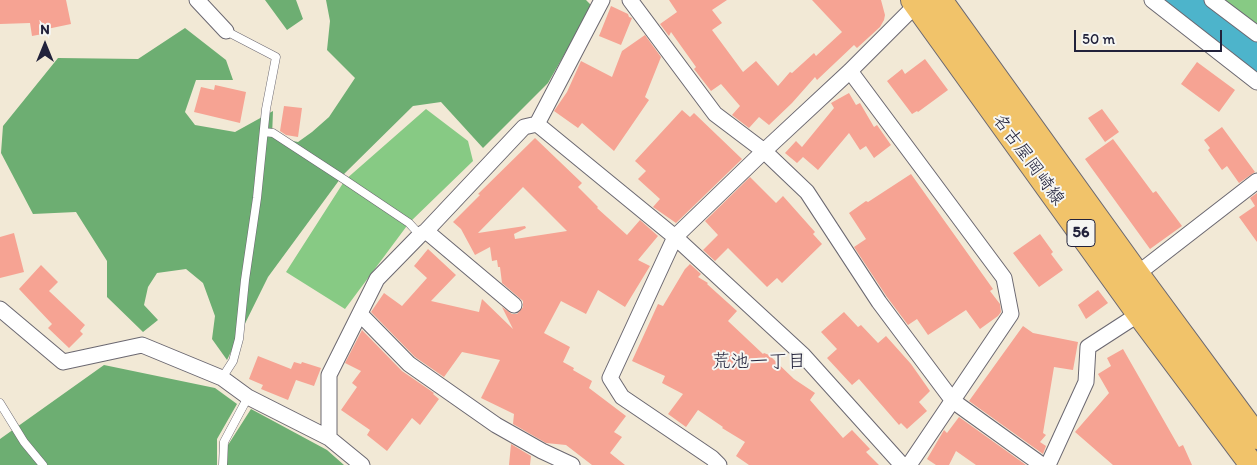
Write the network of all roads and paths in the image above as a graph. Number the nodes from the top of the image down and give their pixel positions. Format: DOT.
graph roads {
  1 [pos="197,0"];
  2 [pos="602,0"];
  3 [pos="630,0"];
  4 [pos="940,0"];
  5 [pos="1152,0"];
  6 [pos="1212,0"];
  7 [pos="914,3"];
  8 [pos="226,31"];
  9 [pos="1257,33"];
  10 [pos="850,71"];
  11 [pos="1257,82"];
  12 [pos="537,124"];
  13 [pos="264,132"];
  14 [pos="764,151"];
  15 [pos="1257,181"];
  16 [pos="423,233"];
  17 [pos="675,237"];
  18 [pos="1137,274"];
  19 [pos="514,305"];
  20 [pos="0,309"];
  21 [pos="360,314"];
  22 [pos="1139,314"];
  23 [pos="222,378"];
  24 [pos="248,397"];
  25 [pos="953,401"];
  26 [pos="0,402"];
  27 [pos="1257,437"];
  28 [pos="329,438"];
  29 [pos="43,465"];
  30 [pos="223,465"];
  31 [pos="362,465"];
  32 [pos="572,465"];
  33 [pos="720,465"];
  34 [pos="902,465"];
  35 [pos="909,465"];
  36 [pos="1042,465"];
  37 [pos="1048,465"];
  38 [pos="1252,465"];
  1 -- 8 [label="street"];
  2 -- 12 [label="street"];
  3 -- 14 [label="street"];
  4 -- 18 [label="main road, 名古屋岡崎線 / 56"];
  5 -- 11 [label="street"];
  6 -- 9 [label="street"];
  7 -- 10 [label="street"];
  7 -- 22 [label="main road, 名古屋岡崎線 / 56"];
  8 -- 13 [label="lane"];
  10 -- 14 [label="street"];
  10 -- 25 [label="street"];
  12 -- 16 [label="street"];
  12 -- 17 [label="street"];
  13 -- 16 [label="lane"];
  13 -- 23 [label="lane"];
  14 -- 17 [label="street"];
  14 -- 25 [label="street"];
  15 -- 18 [label="street"];
  16 -- 19 [label="street"];
  16 -- 21 [label="street"];
  17 -- 33 [label="street"];
  17 -- 34 [label="street"];
  18 -- 27 [label="main road, 名古屋岡崎線 / 56"];
  20 -- 23 [label="street"];
  21 -- 28 [label="street"];
  21 -- 32 [label="street"];
  22 -- 37 [label="street"];
  22 -- 38 [label="main road, 名古屋岡崎線 / 56"];
  23 -- 24 [label="street"];
  24 -- 28 [label="street"];
  24 -- 30 [label="lane"];
  25 -- 35 [label="street"];
  25 -- 36 [label="street"];
  26 -- 29 [label="lane"];
  28 -- 31 [label="street"];
}
